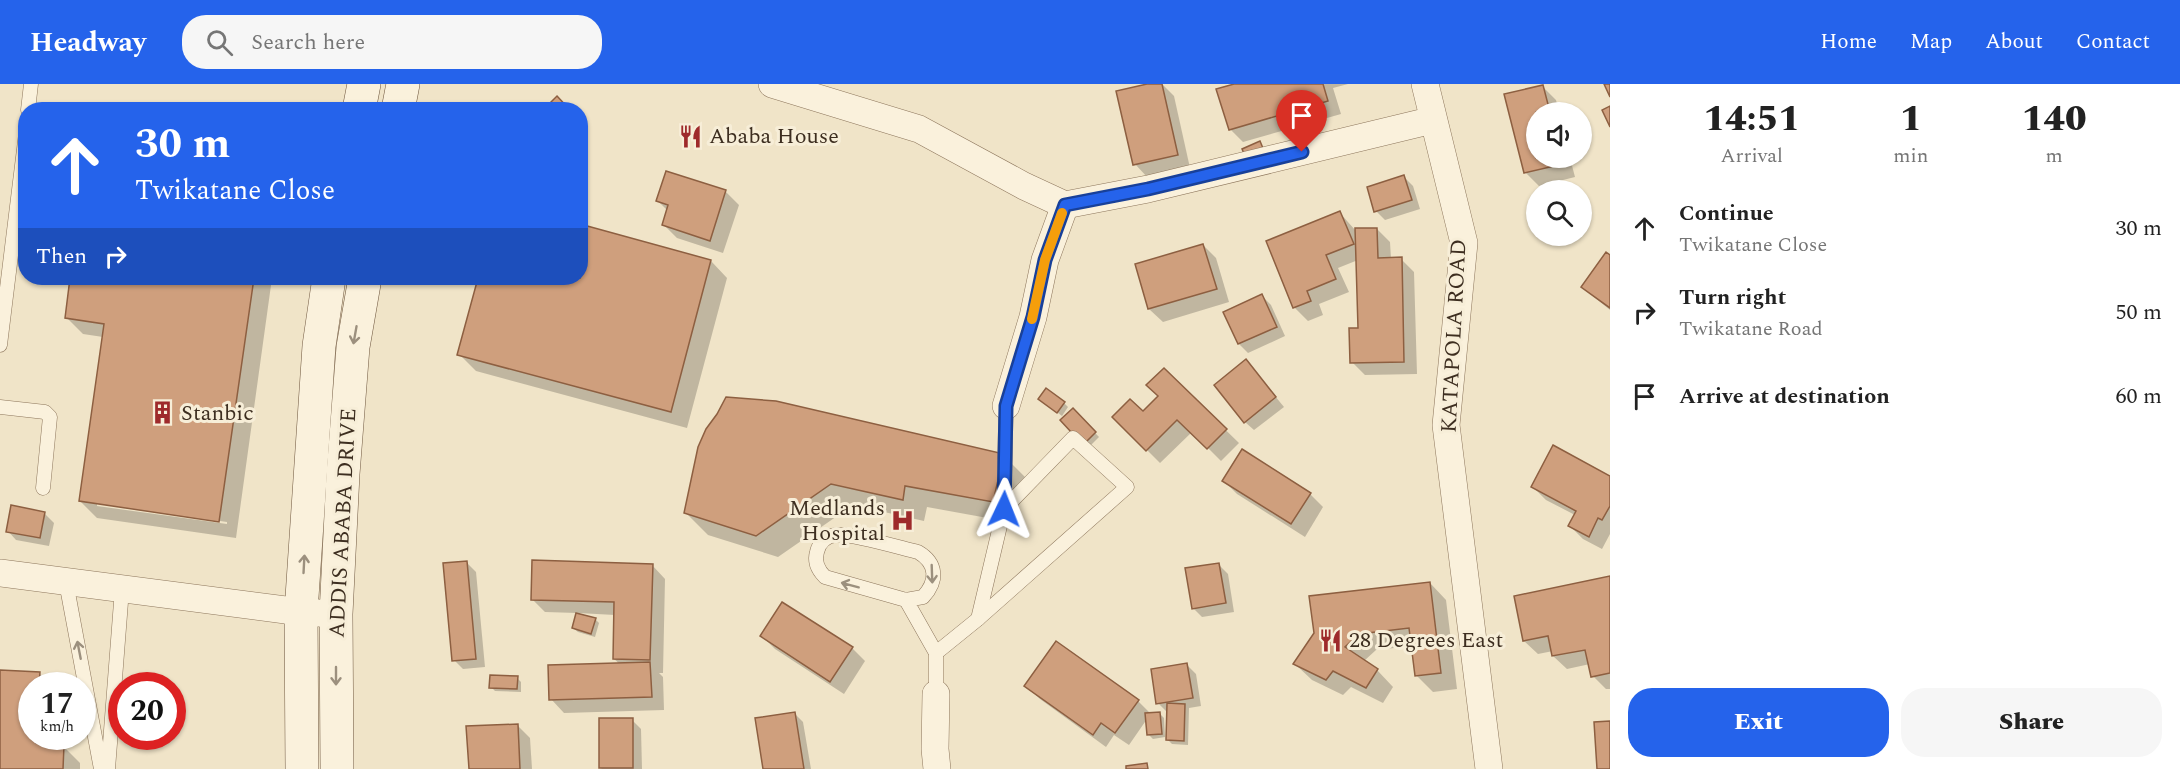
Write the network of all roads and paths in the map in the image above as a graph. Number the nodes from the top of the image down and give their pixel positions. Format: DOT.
graph roads {
  1 [pos="31,84"];
  2 [pos="364,84"];
  3 [pos="403,84"];
  4 [pos="772,84"];
  5 [pos="1425,84"];
  6 [pos="29,102"];
  7 [pos="361,102"];
  8 [pos="400,102"];
  9 [pos="1433,120"];
  10 [pos="18,198"];
  11 [pos="1065,205"];
  12 [pos="328,285"];
  13 [pos="364,285"];
  14 [pos="0,345"];
  15 [pos="1006,406"];
  16 [pos="0,407"];
  17 [pos="43,488"];
  18 [pos="1004,509"];
  19 [pos="0,573"];
  20 [pos="66,582"];
  21 [pos="122,589"];
  22 [pos="906,600"];
  23 [pos="301,612"];
  24 [pos="336,614"];
  25 [pos="978,619"];
  26 [pos="936,653"];
  27 [pos="936,694"];
  28 [pos="101,769"];
  29 [pos="108,769"];
  30 [pos="302,769"];
  31 [pos="337,769"];
  32 [pos="937,769"];
  33 [pos="1489,769"];
  1 -- 6 [label="lane"];
  2 -- 7 [label="main road"];
  3 -- 8 [label="main road"];
  4 -- 11 [label="street"];
  5 -- 9 [label="street, KATAPOLA ROAD"];
  9 -- 11 [label="street"];
  9 -- 33 [label="street, KATAPOLA ROAD"];
  10 -- 14 [label="lane"];
  11 -- 15 [label="street"];
  23 -- 12 [label="main road, ADDIS ABABA DRIVE, one-way"];
  13 -- 24 [label="main road, ADDIS ABABA DRIVE, one-way"];
  15 -- 18 [label="lane"];
  16 -- 17 [label="lane"];
  18 -- 25 [label="lane"];
  18 -- 25 [label="lane"];
  19 -- 20 [label="street"];
  20 -- 21 [label="street"];
  28 -- 20 [label="lane, one-way"];
  21 -- 23 [label="street"];
  21 -- 29 [label="lane"];
  22 -- 22 [label="lane, one-way"];
  22 -- 26 [label="lane"];
  23 -- 24 [label="street"];
  23 -- 30 [label="main road, ADDIS ABABA DRIVE"];
  24 -- 31 [label="main road, ADDIS ABABA DRIVE, one-way"];
  25 -- 26 [label="lane"];
  26 -- 27 [label="lane"];
  27 -- 32 [label="street"];
}
